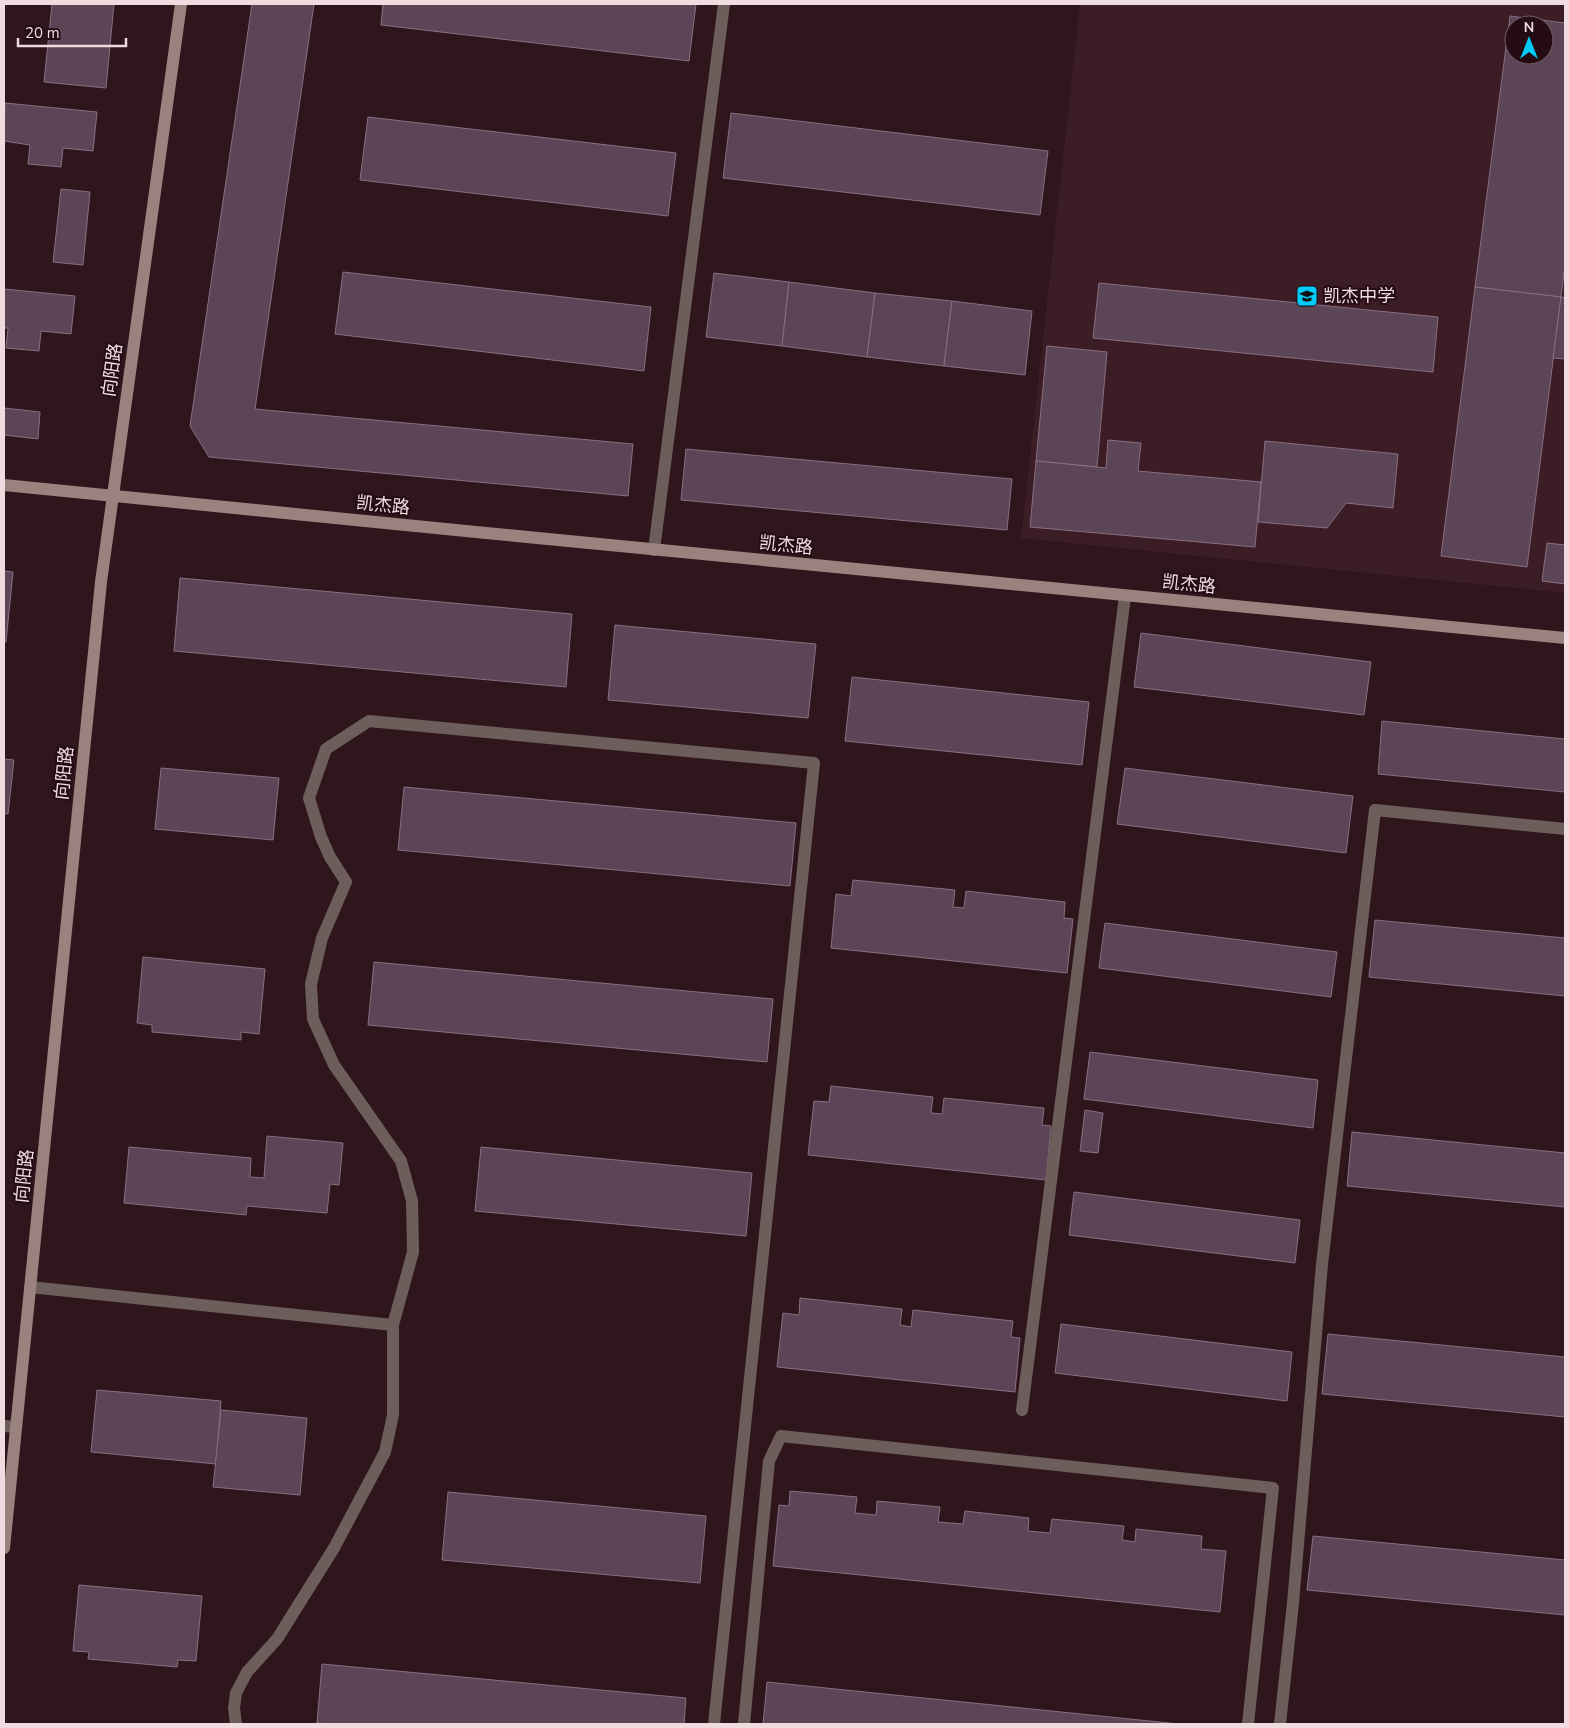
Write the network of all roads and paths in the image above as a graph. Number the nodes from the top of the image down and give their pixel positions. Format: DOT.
graph roads {
  1 [pos="181,4"];
  2 [pos="724,4"];
  3 [pos="4,484"];
  4 [pos="113,496"];
  5 [pos="654,550"];
  6 [pos="1125,596"];
  7 [pos="1565,638"];
  8 [pos="1565,829"];
  9 [pos="30,1287"];
  10 [pos="393,1325"];
  11 [pos="1022,1410"];
  12 [pos="10,1427"];
  13 [pos="6,1507"];
  14 [pos="4,1548"];
  15 [pos="236,1724"];
  16 [pos="714,1724"];
  17 [pos="744,1724"];
  18 [pos="1248,1724"];
  19 [pos="1280,1724"];
  1 -- 4 [label="street, 向阳路"];
  2 -- 5 [label="lane"];
  3 -- 4 [label="street, 凯杰路"];
  4 -- 5 [label="street, 凯杰路"];
  4 -- 9 [label="street, 向阳路"];
  5 -- 6 [label="street, 凯杰路"];
  6 -- 7 [label="street, 凯杰路"];
  6 -- 11 [label="lane"];
  8 -- 19 [label="lane"];
  9 -- 10 [label="lane"];
  9 -- 12 [label="street, 向阳路"];
  10 -- 15 [label="lane"];
  10 -- 16 [label="lane"];
  12 -- 13 [label="street, 向阳路"];
  13 -- 14 [label="street, 向阳路"];
  17 -- 18 [label="lane"];
}
